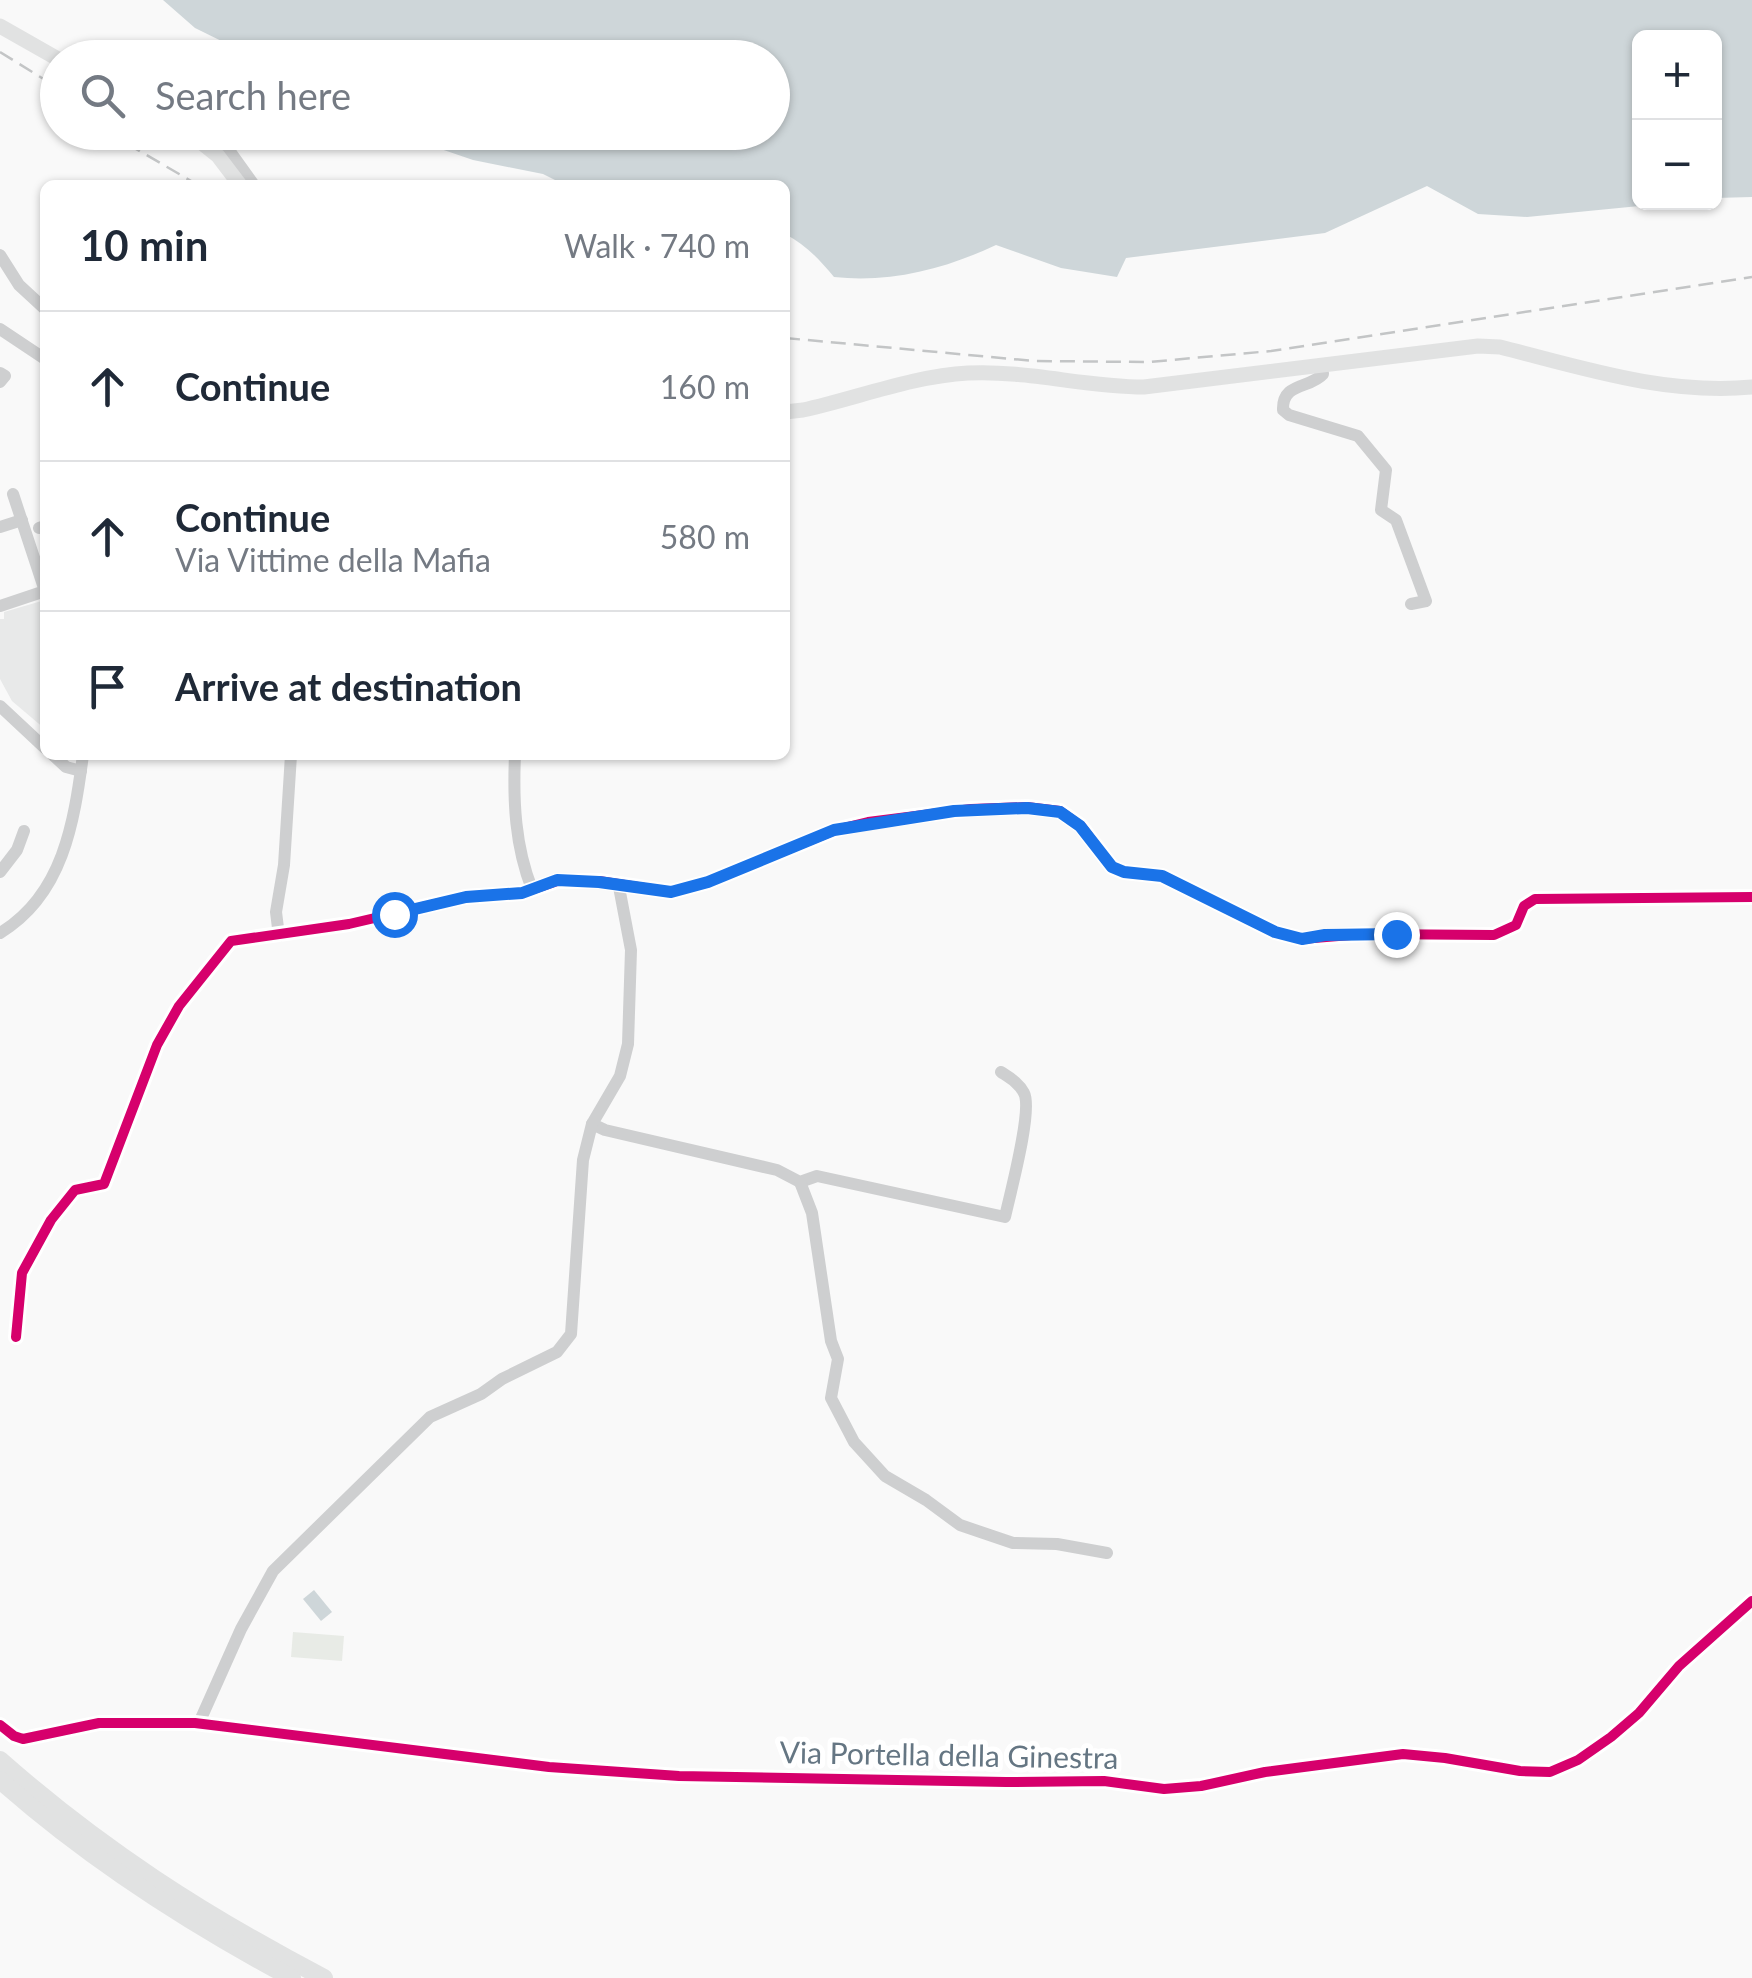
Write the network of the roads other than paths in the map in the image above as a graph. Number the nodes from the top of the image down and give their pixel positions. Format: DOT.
graph roads {
  1 [pos="0,26"];
  2 [pos="40,48"];
  3 [pos="210,150"];
  4 [pos="229,150"];
  5 [pos="236,180"];
  6 [pos="250,180"];
  7 [pos="0,255"];
  8 [pos="40,305"];
  9 [pos="0,329"];
  10 [pos="40,356"];
  11 [pos="1322,365"];
  12 [pos="1752,387"];
  13 [pos="790,411"];
  14 [pos="13,494"];
  15 [pos="22,520"];
  16 [pos="0,527"];
  17 [pos="40,576"];
  18 [pos="40,593"];
  19 [pos="1411,604"];
  20 [pos="0,606"];
  21 [pos="0,706"];
  22 [pos="40,743"];
  23 [pos="58,760"];
  24 [pos="82,760"];
  25 [pos="291,760"];
  26 [pos="515,760"];
  27 [pos="81,771"];
  28 [pos="24,831"];
  29 [pos="0,872"];
  30 [pos="619,887"];
  31 [pos="532,889"];
  32 [pos="1752,896"];
  33 [pos="0,933"];
  34 [pos="279,936"];
  35 [pos="1001,1072"];
  36 [pos="592,1124"];
  37 [pos="800,1182"];
  38 [pos="16,1337"];
  39 [pos="1107,1553"];
  40 [pos="1752,1601"];
  41 [pos="199,1723"];
  42 [pos="0,1725"];
  43 [pos="0,1760"];
  44 [pos="0,1780"];
  45 [pos="292,1978"];
  46 [pos="324,1978"];
  1 -- 2 [label="main road"];
  3 -- 5 [label="main road"];
  4 -- 6 [label="street"];
  7 -- 8 [label="street"];
  9 -- 10 [label="street"];
  11 -- 12 [label="main road"];
  11 -- 13 [label="main road"];
  11 -- 19 [label="street"];
  14 -- 15 [label="street"];
  15 -- 16 [label="street"];
  15 -- 17 [label="street"];
  18 -- 20 [label="street"];
  21 -- 22 [label="street"];
  23 -- 27 [label="street"];
  24 -- 27 [label="street"];
  25 -- 34 [label="street"];
  26 -- 31 [label="street"];
  27 -- 33 [label="street"];
  28 -- 29 [label="street"];
  30 -- 31 [label="street"];
  30 -- 32 [label="street"];
  30 -- 36 [label="street"];
  31 -- 34 [label="street"];
  34 -- 38 [label="street"];
  35 -- 37 [label="street"];
  36 -- 37 [label="street"];
  36 -- 41 [label="street"];
  37 -- 39 [label="street"];
  40 -- 41 [label="street, Via Portella della Ginestra"];
  41 -- 42 [label="street, Via Portella della Ginestra"];
  43 -- 46 [label="highway"];
  44 -- 45 [label="highway"];
}
